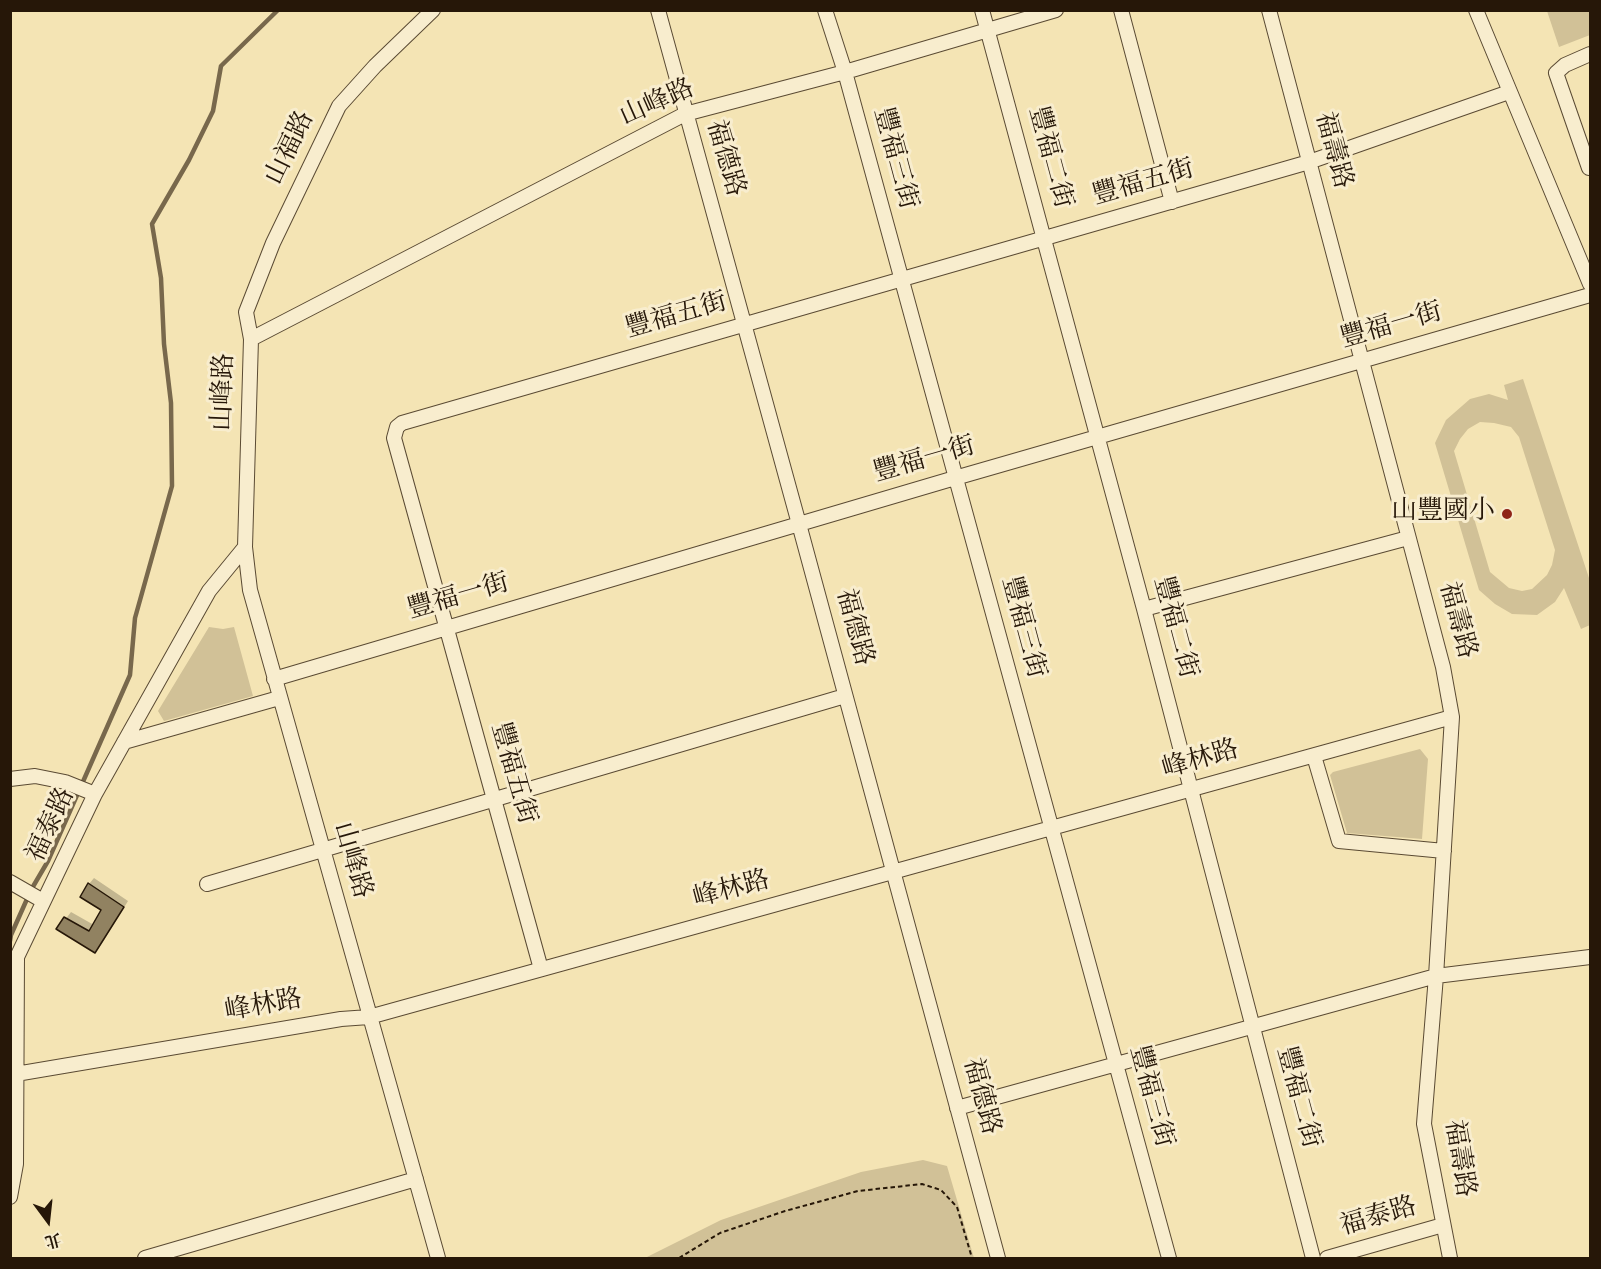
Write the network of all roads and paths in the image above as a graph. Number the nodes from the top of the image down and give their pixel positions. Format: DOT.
graph roads {
  1 [pos="433,10"];
  2 [pos="658,10"];
  3 [pos="825,10"];
  4 [pos="982,10"];
  5 [pos="1056,10"];
  6 [pos="1121,10"];
  7 [pos="1269,10"];
  8 [pos="1476,10"];
  9 [pos="988,30"];
  10 [pos="1590,54"];
  11 [pos="844,72"];
  12 [pos="1509,92"];
  13 [pos="685,114"];
  14 [pos="1585,137"];
  15 [pos="1309,162"];
  16 [pos="1590,167"];
  17 [pos="1172,202"];
  18 [pos="1045,239"];
  19 [pos="901,280"];
  20 [pos="1590,284"];
  21 [pos="1590,295"];
  22 [pos="744,323"];
  23 [pos="251,339"];
  24 [pos="1361,362"];
  25 [pos="1097,438"];
  26 [pos="956,478"];
  27 [pos="799,524"];
  28 [pos="1408,538"];
  29 [pos="245,547"];
  30 [pos="1144,609"];
  31 [pos="446,628"];
  32 [pos="274,679"];
  33 [pos="845,696"];
  34 [pos="279,698"];
  35 [pos="1452,717"];
  36 [pos="124,742"];
  37 [pos="1314,756"];
  38 [pos="10,779"];
  39 [pos="1190,790"];
  40 [pos="95,794"];
  41 [pos="493,800"];
  42 [pos="1051,829"];
  43 [pos="322,850"];
  44 [pos="1444,851"];
  45 [pos="893,872"];
  46 [pos="10,882"];
  47 [pos="207,884"];
  48 [pos="43,902"];
  49 [pos="1590,957"];
  50 [pos="541,969"];
  51 [pos="1436,976"];
  52 [pos="369,1017"];
  53 [pos="1252,1026"];
  54 [pos="1116,1064"];
  55 [pos="14,1075"];
  56 [pos="957,1108"];
  57 [pos="416,1179"];
  58 [pos="10,1197"];
  59 [pos="1443,1225"];
  60 [pos="145,1258"];
  61 [pos="438,1258"];
  62 [pos="679,1258"];
  63 [pos="972,1258"];
  64 [pos="998,1258"];
  65 [pos="1169,1258"];
  66 [pos="1313,1258"];
  67 [pos="1327,1258"];
  68 [pos="1450,1258"];
  1 -- 23 [label="street, 山福路"];
  2 -- 13 [label="street, 福德路"];
  3 -- 11 [label="street, 豐福三街"];
  4 -- 9 [label="street, 豐福二街"];
  5 -- 9 [label="street, 山峰路"];
  6 -- 17 [label="street"];
  7 -- 15 [label="street, 福壽路"];
  8 -- 12 [label="street"];
  9 -- 11 [label="street, 山峰路"];
  9 -- 18 [label="street, 豐福二街"];
  10 -- 14 [label="street"];
  11 -- 13 [label="street, 山峰路"];
  11 -- 19 [label="street, 豐福三街"];
  12 -- 15 [label="street, 豐福五街"];
  12 -- 20 [label="street"];
  13 -- 22 [label="street, 福德路"];
  13 -- 23 [label="street, 山峰路"];
  14 -- 16 [label="street"];
  15 -- 17 [label="street, 豐福五街"];
  15 -- 24 [label="street, 福壽路"];
  17 -- 18 [label="street, 豐福五街"];
  18 -- 19 [label="street, 豐福五街"];
  18 -- 25 [label="street, 豐福二街"];
  19 -- 22 [label="street, 豐福五街"];
  19 -- 26 [label="street, 豐福三街"];
  21 -- 24 [label="street, 豐福一街"];
  22 -- 27 [label="street, 福德路"];
  22 -- 31 [label="street, 豐福五街"];
  23 -- 29 [label="street, 山峰路"];
  24 -- 25 [label="street, 豐福一街"];
  24 -- 28 [label="street, 福壽路"];
  25 -- 26 [label="street, 豐福一街"];
  25 -- 30 [label="street, 豐福二街"];
  26 -- 27 [label="street, 豐福一街"];
  26 -- 42 [label="street, 豐福三街"];
  27 -- 31 [label="street, 豐福一街"];
  27 -- 33 [label="street, 福德路"];
  28 -- 30 [label="street"];
  28 -- 35 [label="street, 福壽路"];
  29 -- 32 [label="street, 山峰路"];
  29 -- 36 [label="street, 福泰路"];
  30 -- 39 [label="street, 豐福二街"];
  31 -- 32 [label="street, 豐福一街"];
  31 -- 41 [label="street, 豐福五街"];
  32 -- 34 [label="street, 山峰路"];
  33 -- 41 [label="street"];
  33 -- 45 [label="street, 福德路"];
  34 -- 36 [label="street"];
  34 -- 43 [label="street, 山峰路"];
  35 -- 37 [label="street, 峰林路"];
  35 -- 44 [label="street, 福壽路"];
  36 -- 40 [label="street, 福泰路"];
  37 -- 39 [label="street, 峰林路"];
  37 -- 44 [label="street"];
  38 -- 40 [label="street"];
  39 -- 42 [label="street, 峰林路"];
  39 -- 53 [label="street, 豐福二街"];
  40 -- 48 [label="street, 福泰路"];
  41 -- 43 [label="street"];
  41 -- 50 [label="street, 豐福五街"];
  42 -- 45 [label="street, 峰林路"];
  42 -- 54 [label="street, 豐福三街"];
  43 -- 47 [label="street"];
  43 -- 52 [label="street, 山峰路"];
  44 -- 51 [label="street, 福壽路"];
  45 -- 50 [label="street, 峰林路"];
  45 -- 56 [label="street, 福德路"];
  46 -- 48 [label="street"];
  48 -- 55 [label="street, 福泰路"];
  49 -- 51 [label="street"];
  50 -- 52 [label="street, 峰林路"];
  51 -- 53 [label="street"];
  51 -- 59 [label="street, 福壽路"];
  52 -- 55 [label="street, 峰林路"];
  52 -- 57 [label="street, 山峰路"];
  53 -- 54 [label="street"];
  53 -- 66 [label="street, 豐福二街"];
  54 -- 56 [label="street"];
  54 -- 65 [label="street, 豐福三街"];
  55 -- 58 [label="street, 福泰路"];
  56 -- 64 [label="street, 福德路"];
  57 -- 60 [label="street"];
  57 -- 61 [label="street, 山峰路"];
  59 -- 67 [label="street, 福泰路"];
  59 -- 68 [label="street, 福壽路"];
  62 -- 63 [label="path"];
}
